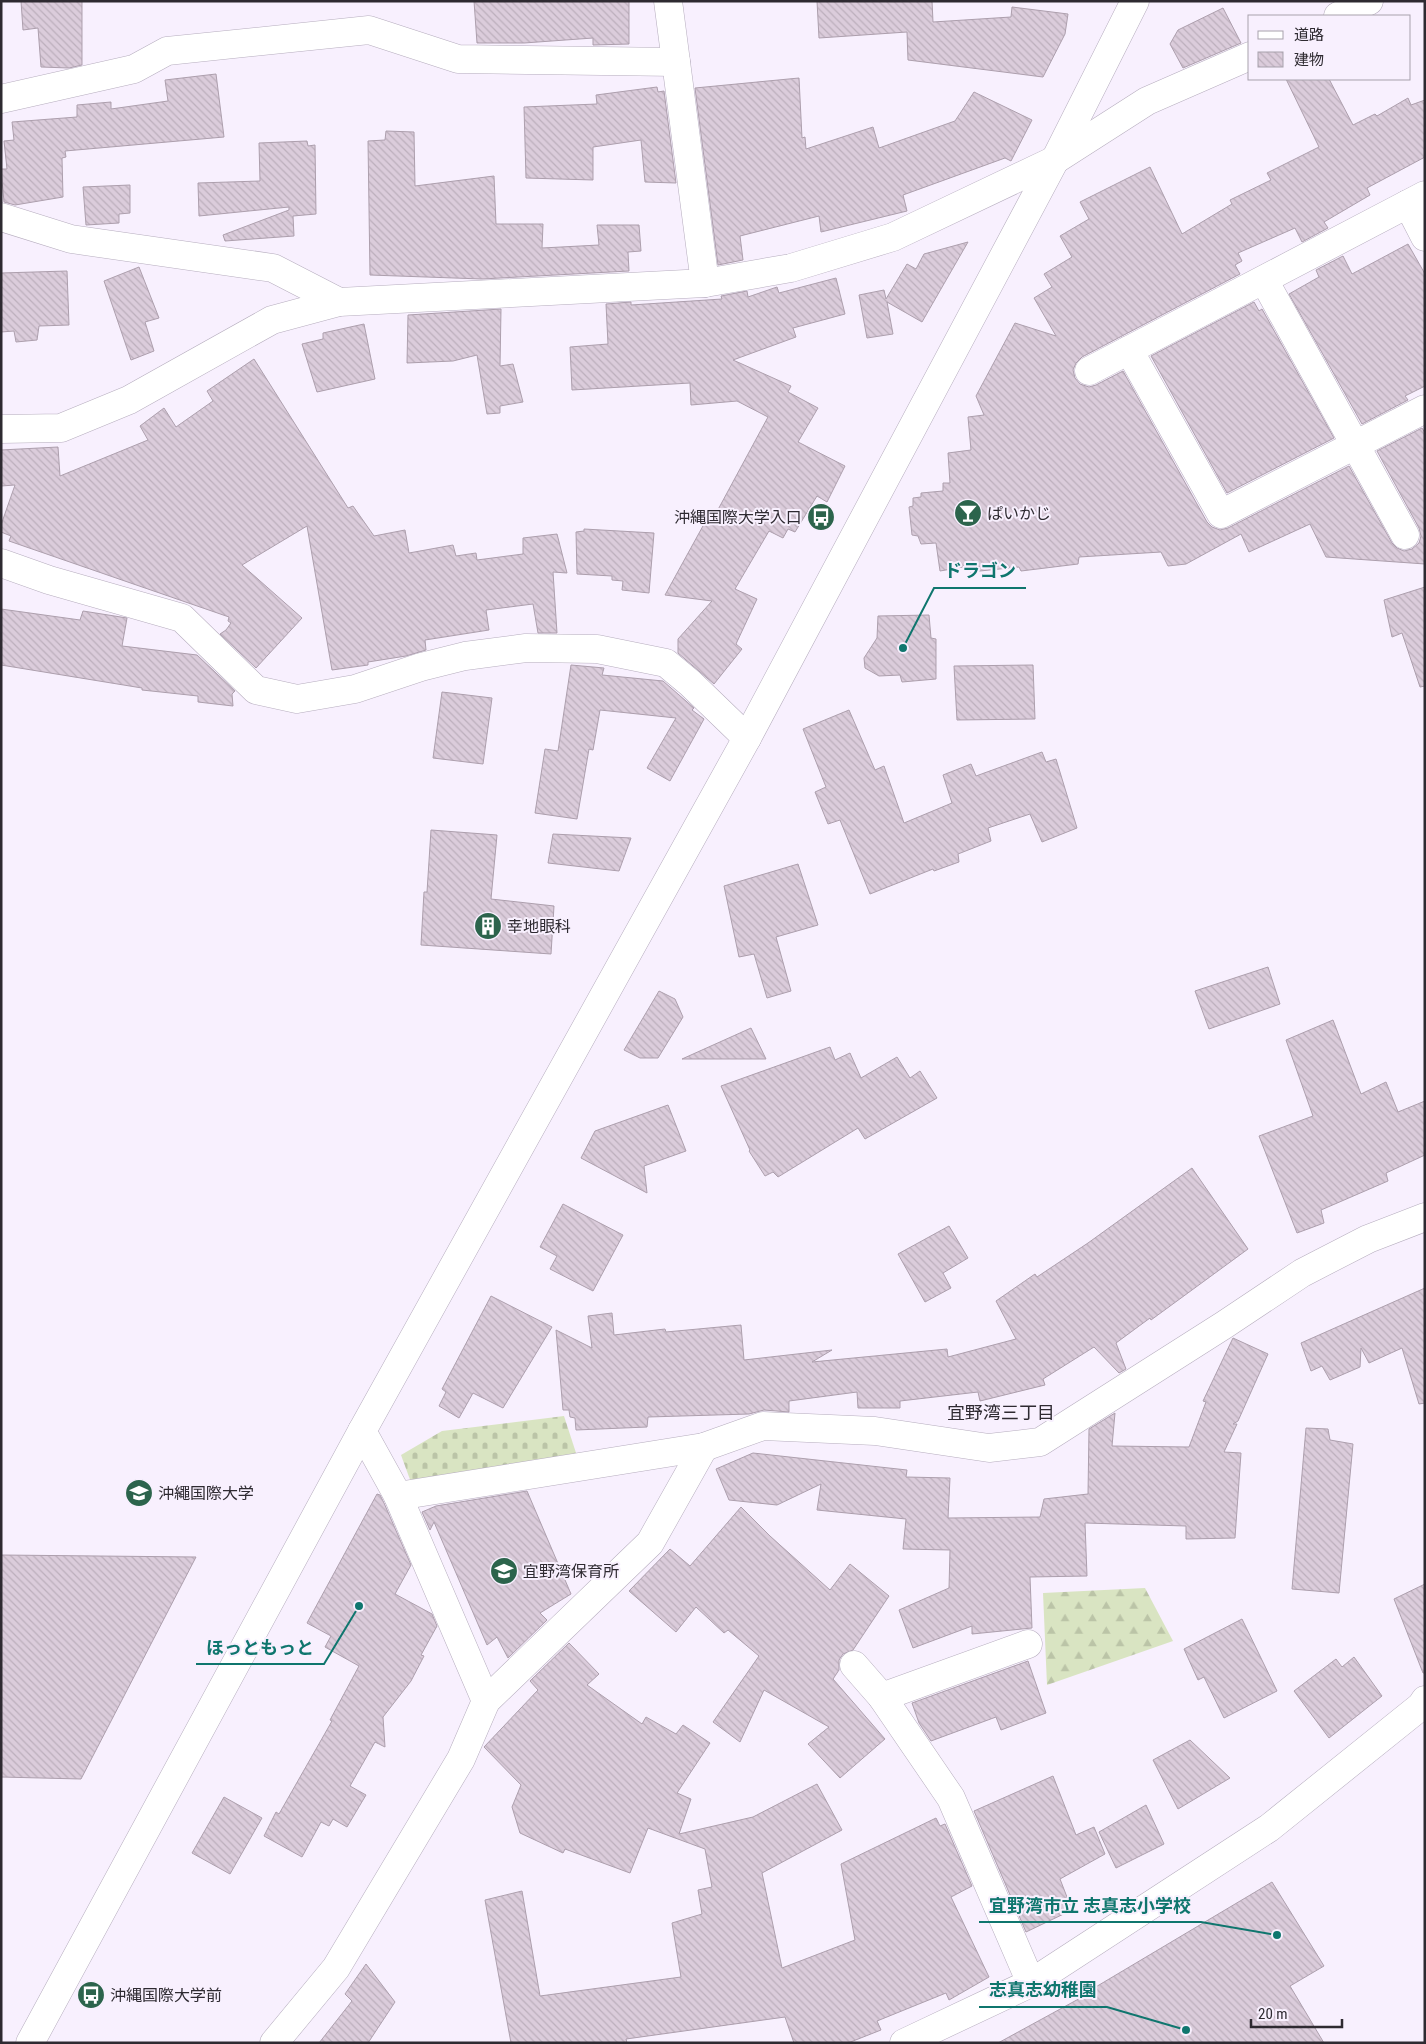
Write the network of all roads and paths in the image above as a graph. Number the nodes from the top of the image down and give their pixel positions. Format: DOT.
graph roads {
  1 [pos="668,1"];
  2 [pos="1136,1"];
  3 [pos="1369,1"];
  4 [pos="1340,15"];
  5 [pos="1248,57"];
  6 [pos="676,62"];
  7 [pos="1,99"];
  8 [pos="1056,160"];
  9 [pos="1416,200"];
  10 [pos="1,218"];
  11 [pos="1425,237"];
  12 [pos="1264,280"];
  13 [pos="705,283"];
  14 [pos="340,302"];
  15 [pos="1129,350"];
  16 [pos="1089,371"];
  17 [pos="1425,408"];
  18 [pos="1,429"];
  19 [pos="1355,444"];
  20 [pos="1405,534"];
  21 [pos="1,563"];
  22 [pos="747,738"];
  23 [pos="1425,1217"];
  24 [pos="362,1431"];
  25 [pos="704,1447"];
  26 [pos="398,1496"];
  27 [pos="1028,1644"];
  28 [pos="854,1665"];
  29 [pos="882,1697"];
  30 [pos="486,1700"];
  31 [pos="1425,1700"];
  32 [pos="1031,1982"];
  33 [pos="30,2043"];
  34 [pos="274,2043"];
  35 [pos="904,2043"];
  1 -- 6 [label="street"];
  2 -- 8 [label="street"];
  3 -- 4 [label="street"];
  5 -- 8 [label="street"];
  6 -- 7 [label="street"];
  6 -- 13 [label="street"];
  8 -- 13 [label="street"];
  8 -- 22 [label="street"];
  9 -- 11 [label="street"];
  9 -- 12 [label="street"];
  10 -- 14 [label="street"];
  12 -- 15 [label="street"];
  12 -- 19 [label="street"];
  13 -- 14 [label="street"];
  14 -- 18 [label="street"];
  15 -- 16 [label="street"];
  15 -- 19 [label="street"];
  17 -- 19 [label="street"];
  19 -- 20 [label="street"];
  21 -- 22 [label="street"];
  22 -- 24 [label="street"];
  23 -- 25 [label="street"];
  24 -- 26 [label="street"];
  24 -- 33 [label="street"];
  25 -- 26 [label="street"];
  25 -- 30 [label="street"];
  26 -- 30 [label="street"];
  27 -- 29 [label="street"];
  28 -- 29 [label="street"];
  29 -- 32 [label="street"];
  30 -- 34 [label="street"];
  31 -- 32 [label="street"];
  32 -- 35 [label="street"];
}
